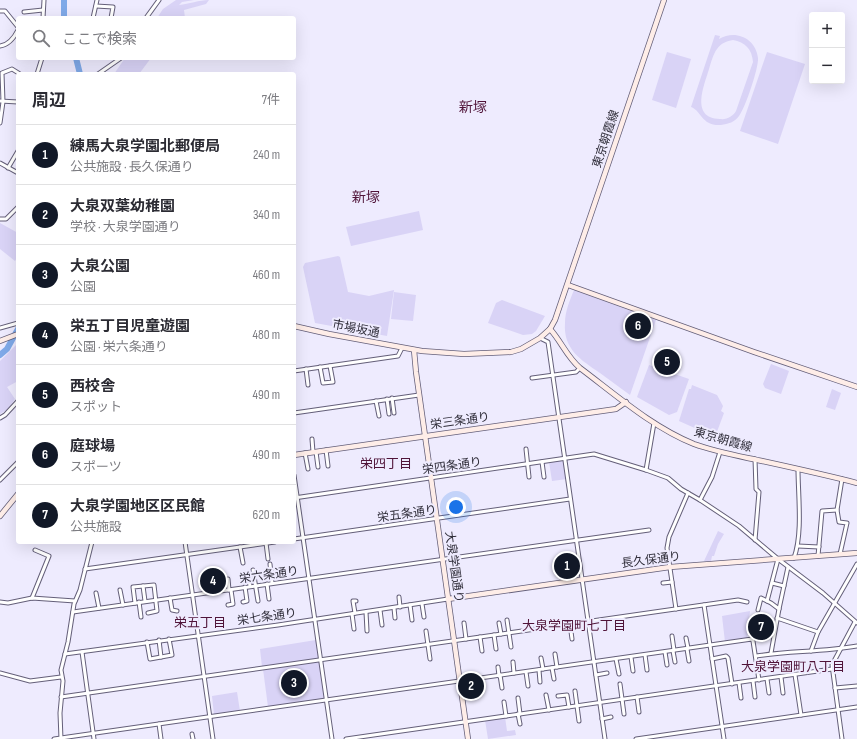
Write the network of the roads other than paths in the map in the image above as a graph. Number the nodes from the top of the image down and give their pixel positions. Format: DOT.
graph roads {
  1 [pos="44,0"];
  2 [pos="97,0"];
  3 [pos="159,0"];
  4 [pos="664,0"];
  5 [pos="96,6"];
  6 [pos="43,10"];
  7 [pos="0,11"];
  8 [pos="24,12"];
  9 [pos="43,16"];
  10 [pos="94,16"];
  11 [pos="111,16"];
  12 [pos="147,16"];
  13 [pos="16,25"];
  14 [pos="16,33"];
  15 [pos="0,46"];
  16 [pos="41,60"];
  17 [pos="118,60"];
  18 [pos="17,72"];
  19 [pos="38,72"];
  20 [pos="101,72"];
  21 [pos="1,101"];
  22 [pos="16,102"];
  23 [pos="0,123"];
  24 [pos="16,154"];
  25 [pos="0,163"];
  26 [pos="8,168"];
  27 [pos="16,172"];
  28 [pos="16,209"];
  29 [pos="0,219"];
  30 [pos="568,285"];
  31 [pos="16,324"];
  32 [pos="296,326"];
  33 [pos="0,328"];
  34 [pos="550,329"];
  35 [pos="16,335"];
  36 [pos="540,338"];
  37 [pos="0,341"];
  38 [pos="402,348"];
  39 [pos="414,350"];
  40 [pos="330,366"];
  41 [pos="320,367"];
  42 [pos="580,368"];
  43 [pos="306,369"];
  44 [pos="296,371"];
  45 [pos="553,376"];
  46 [pos="532,378"];
  47 [pos="308,385"];
  48 [pos="857,387"];
  49 [pos="419,395"];
  50 [pos="392,398"];
  51 [pos="387,399"];
  52 [pos="376,401"];
  53 [pos="626,402"];
  54 [pos="16,403"];
  55 [pos="296,413"];
  56 [pos="394,413"];
  57 [pos="389,414"];
  58 [pos="379,416"];
  59 [pos="559,417"];
  60 [pos="0,418"];
  61 [pos="654,423"];
  62 [pos="425,436"];
  63 [pos="312,439"];
  64 [pos="526,449"];
  65 [pos="326,450"];
  66 [pos="315,452"];
  67 [pos="720,452"];
  68 [pos="305,453"];
  69 [pos="296,455"];
  70 [pos="564,459"];
  71 [pos="755,459"];
  72 [pos="542,462"];
  73 [pos="16,464"];
  74 [pos="528,464"];
  75 [pos="328,466"];
  76 [pos="318,467"];
  77 [pos="308,468"];
  78 [pos="798,468"];
  79 [pos="646,470"];
  80 [pos="530,477"];
  81 [pos="544,477"];
  82 [pos="431,478"];
  83 [pos="842,479"];
  84 [pos="0,480"];
  85 [pos="857,484"];
  86 [pos="688,493"];
  87 [pos="16,496"];
  88 [pos="296,497"];
  89 [pos="570,499"];
  90 [pos="700,500"];
  91 [pos="837,510"];
  92 [pos="0,516"];
  93 [pos="437,518"];
  94 [pos="649,530"];
  95 [pos="303,538"];
  96 [pos="296,539"];
  97 [pos="576,540"];
  98 [pos="755,540"];
  99 [pos="91,544"];
  100 [pos="185,544"];
  101 [pos="260,544"];
  102 [pos="266,544"];
  103 [pos="798,546"];
  104 [pos="240,547"];
  105 [pos="819,547"];
  106 [pos="35,550"];
  107 [pos="857,553"];
  108 [pos="187,554"];
  109 [pos="840,554"];
  110 [pos="818,556"];
  111 [pos="794,558"];
  112 [pos="268,559"];
  113 [pos="778,559"];
  114 [pos="442,560"];
  115 [pos="242,562"];
  116 [pos="270,564"];
  117 [pos="857,564"];
  118 [pos="670,566"];
  119 [pos="788,567"];
  120 [pos="85,569"];
  121 [pos="253,570"];
  122 [pos="248,574"];
  123 [pos="228,579"];
  124 [pos="309,579"];
  125 [pos="582,579"];
  126 [pos="672,582"];
  127 [pos="272,583"];
  128 [pos="663,583"];
  129 [pos="772,583"];
  130 [pos="267,584"];
  131 [pos="143,586"];
  132 [pos="250,586"];
  133 [pos="256,586"];
  134 [pos="784,586"];
  135 [pos="245,587"];
  136 [pos="120,590"];
  137 [pos="230,590"];
  138 [pos="96,593"];
  139 [pos="192,595"];
  140 [pos="399,597"];
  141 [pos="32,598"];
  142 [pos="170,598"];
  143 [pos="269,599"];
  144 [pos="448,599"];
  145 [pos="156,600"];
  146 [pos="75,601"];
  147 [pos="258,601"];
  148 [pos="356,601"];
  149 [pos="767,601"];
  150 [pos="0,602"];
  151 [pos="140,602"];
  152 [pos="145,602"];
  153 [pos="243,602"];
  154 [pos="747,602"];
  155 [pos="135,603"];
  156 [pos="422,604"];
  157 [pos="834,604"];
  158 [pos="123,605"];
  159 [pos="228,605"];
  160 [pos="410,605"];
  161 [pos="704,605"];
  162 [pos="400,607"];
  163 [pos="99,608"];
  164 [pos="394,608"];
  165 [pos="676,609"];
  166 [pos="779,609"];
  167 [pos="380,610"];
  168 [pos="758,610"];
  169 [pos="176,611"];
  170 [pos="73,612"];
  171 [pos="366,612"];
  172 [pos="148,613"];
  173 [pos="354,614"];
  174 [pos="141,617"];
  175 [pos="424,617"];
  176 [pos="396,618"];
  177 [pos="777,618"];
  178 [pos="315,619"];
  179 [pos="412,620"];
  180 [pos="507,620"];
  181 [pos="588,621"];
  182 [pos="856,622"];
  183 [pos="464,623"];
  184 [pos="499,623"];
  185 [pos="382,624"];
  186 [pos="570,624"];
  187 [pos="354,629"];
  188 [pos="367,631"];
  189 [pos="426,631"];
  190 [pos="818,632"];
  191 [pos="508,633"];
  192 [pos="500,634"];
  193 [pos="198,635"];
  194 [pos="494,635"];
  195 [pos="672,636"];
  196 [pos="480,637"];
  197 [pos="686,638"];
  198 [pos="170,639"];
  199 [pos="466,639"];
  200 [pos="572,639"];
  201 [pos="159,640"];
  202 [pos="454,641"];
  203 [pos="148,642"];
  204 [pos="428,644"];
  205 [pos="710,645"];
  206 [pos="857,646"];
  207 [pos="510,647"];
  208 [pos="687,648"];
  209 [pos="496,649"];
  210 [pos="840,649"];
  211 [pos="674,650"];
  212 [pos="811,651"];
  213 [pos="82,652"];
  214 [pos="482,652"];
  215 [pos="665,652"];
  216 [pos="771,653"];
  217 [pos="65,654"];
  218 [pos="555,654"];
  219 [pos="645,655"];
  220 [pos="756,656"];
  221 [pos="161,657"];
  222 [pos="631,657"];
  223 [pos="541,658"];
  224 [pos="430,659"];
  225 [pos="616,659"];
  226 [pos="712,659"];
  227 [pos="321,660"];
  228 [pos="689,660"];
  229 [pos="513,662"];
  230 [pos="594,662"];
  231 [pos="675,662"];
  232 [pos="667,665"];
  233 [pos="498,667"];
  234 [pos="557,667"];
  235 [pos="552,668"];
  236 [pos="832,669"];
  237 [pos="541,670"];
  238 [pos="647,670"];
  239 [pos="633,671"];
  240 [pos="526,672"];
  241 [pos="0,673"];
  242 [pos="514,673"];
  243 [pos="607,674"];
  244 [pos="618,674"];
  245 [pos="796,674"];
  246 [pos="500,675"];
  247 [pos="596,675"];
  248 [pos="204,676"];
  249 [pos="61,677"];
  250 [pos="781,677"];
  251 [pos="554,678"];
  252 [pos="767,679"];
  253 [pos="759,680"];
  254 [pos="460,681"];
  255 [pos="753,681"];
  256 [pos="540,682"];
  257 [pos="739,683"];
  258 [pos="620,684"];
  259 [pos="732,684"];
  260 [pos="528,686"];
  261 [pos="716,686"];
  262 [pos="857,686"];
  263 [pos="502,688"];
  264 [pos="835,688"];
  265 [pos="575,691"];
  266 [pos="769,693"];
  267 [pos="783,693"];
  268 [pos="88,694"];
  269 [pos="546,695"];
  270 [pos="558,696"];
  271 [pos="61,697"];
  272 [pos="636,697"];
  273 [pos="755,697"];
  274 [pos="518,698"];
  275 [pos="740,698"];
  276 [pos="622,699"];
  277 [pos="326,700"];
  278 [pos="504,702"];
  279 [pos="600,702"];
  280 [pos="577,706"];
  281 [pos="569,707"];
  282 [pos="857,707"];
  283 [pos="549,710"];
  284 [pos="838,710"];
  285 [pos="639,712"];
  286 [pos="519,714"];
  287 [pos="624,714"];
  288 [pos="801,715"];
  289 [pos="506,716"];
  290 [pos="210,717"];
  291 [pos="611,717"];
  292 [pos="602,719"];
  293 [pos="579,721"];
  294 [pos="466,722"];
  295 [pos="159,724"];
  296 [pos="520,724"];
  297 [pos="722,727"];
  298 [pos="93,734"];
  299 [pos="192,734"];
  300 [pos="54,739"];
  301 [pos="61,739"];
  302 [pos="94,739"];
  303 [pos="161,739"];
  304 [pos="193,739"];
  305 [pos="213,739"];
  306 [pos="332,739"];
  307 [pos="346,739"];
  308 [pos="468,739"];
  309 [pos="605,739"];
  310 [pos="636,739"];
  311 [pos="724,739"];
  312 [pos="842,739"];
  1 -- 6 [label="street"];
  2 -- 5 [label="street"];
  3 -- 12 [label="street"];
  4 -- 30 [label="street, 東京朝霞線"];
  5 -- 10 [label="street"];
  5 -- 11 [label="street"];
  6 -- 8 [label="street"];
  6 -- 9 [label="street"];
  7 -- 13 [label="street"];
  14 -- 15 [label="street"];
  16 -- 19 [label="street"];
  17 -- 20 [label="street"];
  18 -- 21 [label="street"];
  21 -- 22 [label="street"];
  21 -- 23 [label="street"];
  24 -- 26 [label="street"];
  25 -- 26 [label="street"];
  26 -- 27 [label="street"];
  28 -- 29 [label="street"];
  30 -- 34 [label="street, 東京朝霞線"];
  30 -- 48 [label="street"];
  31 -- 33 [label="street"];
  32 -- 38 [label="street, 市場坂通"];
  34 -- 36 [label="street, 東京朝霞線"];
  34 -- 42 [label="street, 東京朝霞線"];
  35 -- 37 [label="street"];
  36 -- 39 [label="street, 東京朝霞線"];
  36 -- 45 [label="street"];
  38 -- 39 [label="street, 市場坂通"];
  38 -- 40 [label="street"];
  39 -- 49 [label="street, 大泉学園通り"];
  40 -- 41 [label="street"];
  40 -- 41 [label="street"];
  41 -- 43 [label="street"];
  42 -- 45 [label="street"];
  42 -- 53 [label="street, 東京朝霞線"];
  43 -- 44 [label="street"];
  43 -- 47 [label="street"];
  45 -- 46 [label="street"];
  45 -- 59 [label="street"];
  49 -- 50 [label="street"];
  49 -- 62 [label="street, 大泉学園通り"];
  50 -- 51 [label="street"];
  50 -- 56 [label="street"];
  51 -- 52 [label="street"];
  51 -- 57 [label="street"];
  52 -- 55 [label="street"];
  52 -- 58 [label="street"];
  53 -- 59 [label="street, 栄三条通り"];
  53 -- 61 [label="street, 東京朝霞線"];
  54 -- 60 [label="street"];
  59 -- 62 [label="street, 栄三条通り"];
  59 -- 70 [label="street"];
  61 -- 67 [label="street, 東京朝霞線"];
  61 -- 79 [label="street"];
  62 -- 65 [label="street, 栄三条通り"];
  62 -- 82 [label="street, 大泉学園通り"];
  63 -- 66 [label="street"];
  64 -- 74 [label="street"];
  65 -- 66 [label="street, 栄三条通り"];
  65 -- 75 [label="street"];
  66 -- 68 [label="street, 栄三条通り"];
  66 -- 76 [label="street"];
  67 -- 71 [label="street, 東京朝霞線"];
  67 -- 90 [label="street"];
  68 -- 69 [label="street, 栄三条通り"];
  68 -- 77 [label="street"];
  70 -- 72 [label="street, 栄四条通り"];
  70 -- 79 [label="street, 栄四条通り"];
  70 -- 89 [label="street"];
  71 -- 78 [label="street, 東京朝霞線"];
  71 -- 98 [label="street"];
  72 -- 74 [label="street, 栄四条通り"];
  72 -- 81 [label="street"];
  73 -- 84 [label="street"];
  74 -- 80 [label="street"];
  74 -- 82 [label="street, 栄四条通り"];
  78 -- 83 [label="street, 東京朝霞線"];
  78 -- 103 [label="street"];
  79 -- 86 [label="street, 栄四条通り"];
  82 -- 88 [label="street, 栄四条通り"];
  82 -- 93 [label="street, 大泉学園通り"];
  83 -- 85 [label="street, 東京朝霞線"];
  83 -- 91 [label="street"];
  86 -- 90 [label="street, 栄四条通り"];
  86 -- 118 [label="street"];
  87 -- 92 [label="street"];
  88 -- 95 [label="street"];
  89 -- 93 [label="street, 栄五条通り"];
  89 -- 97 [label="street"];
  90 -- 98 [label="street, 栄四条通り"];
  91 -- 105 [label="street"];
  91 -- 109 [label="street"];
  93 -- 95 [label="street, 栄五条通り"];
  93 -- 114 [label="street, 大泉学園通り"];
  94 -- 97 [label="street, 栄六条通り"];
  95 -- 96 [label="street, 栄五条通り"];
  95 -- 124 [label="street"];
  97 -- 114 [label="street, 栄六条通り"];
  97 -- 125 [label="street"];
  98 -- 113 [label="street, 栄四条通り"];
  99 -- 120 [label="street"];
  100 -- 108 [label="street"];
  101 -- 104 [label="street"];
  102 -- 112 [label="street"];
  103 -- 105 [label="street"];
  103 -- 111 [label="street"];
  104 -- 108 [label="street"];
  104 -- 115 [label="street"];
  105 -- 110 [label="street"];
  106 -- 141 [label="street"];
  107 -- 109 [label="street, 長久保通り"];
  108 -- 120 [label="street"];
  108 -- 139 [label="street"];
  109 -- 110 [label="street, 長久保通り"];
  110 -- 111 [label="street, 長久保通り"];
  111 -- 113 [label="street, 長久保通り"];
  113 -- 118 [label="street, 長久保通り"];
  113 -- 119 [label="street, 栄四条通り"];
  113 -- 129 [label="street"];
  114 -- 124 [label="street, 栄六条通り"];
  114 -- 144 [label="street, 大泉学園通り"];
  116 -- 127 [label="street"];
  117 -- 157 [label="street"];
  118 -- 125 [label="street, 長久保通り"];
  118 -- 126 [label="street"];
  119 -- 134 [label="street"];
  119 -- 157 [label="street, 栄四条通り"];
  120 -- 146 [label="street"];
  121 -- 133 [label="street"];
  122 -- 132 [label="street"];
  123 -- 137 [label="street"];
  124 -- 127 [label="street, 栄六条通り"];
  124 -- 178 [label="street"];
  125 -- 144 [label="street, 長久保通り"];
  125 -- 181 [label="street"];
  126 -- 128 [label="street"];
  126 -- 165 [label="street"];
  127 -- 130 [label="street, 栄六条通り"];
  129 -- 134 [label="street"];
  129 -- 149 [label="street"];
  130 -- 133 [label="street, 栄六条通り"];
  130 -- 143 [label="street"];
  131 -- 145 [label="street"];
  131 -- 152 [label="street"];
  131 -- 155 [label="street"];
  132 -- 133 [label="street, 栄六条通り"];
  132 -- 135 [label="street, 栄六条通り"];
  133 -- 147 [label="street"];
  134 -- 166 [label="street"];
  135 -- 137 [label="street, 栄六条通り"];
  135 -- 153 [label="street"];
  136 -- 158 [label="street"];
  137 -- 139 [label="street, 栄六条通り"];
  137 -- 159 [label="street"];
  138 -- 163 [label="street"];
  139 -- 142 [label="street, 栄六条通り"];
  139 -- 193 [label="street"];
  140 -- 162 [label="street"];
  141 -- 146 [label="street"];
  141 -- 150 [label="street"];
  142 -- 145 [label="street, 栄六条通り"];
  142 -- 169 [label="street"];
  144 -- 156 [label="street, 栄七条通り"];
  144 -- 202 [label="street, 大泉学園通り"];
  145 -- 152 [label="street, 栄六条通り"];
  145 -- 172 [label="street"];
  146 -- 170 [label="street"];
  148 -- 173 [label="street"];
  149 -- 166 [label="street"];
  149 -- 168 [label="street"];
  151 -- 152 [label="street, 栄六条通り"];
  151 -- 155 [label="street, 栄六条通り"];
  151 -- 174 [label="street"];
  154 -- 161 [label="street"];
  155 -- 158 [label="street, 栄六条通り"];
  156 -- 160 [label="street, 栄七条通り"];
  156 -- 175 [label="street"];
  157 -- 182 [label="street, 栄四条通り"];
  157 -- 190 [label="street"];
  158 -- 163 [label="street, 栄六条通り"];
  160 -- 162 [label="street, 栄七条通り"];
  160 -- 179 [label="street"];
  161 -- 165 [label="street"];
  161 -- 205 [label="street"];
  162 -- 164 [label="street, 栄七条通り"];
  163 -- 170 [label="street, 栄六条通り"];
  164 -- 167 [label="street, 栄七条通り"];
  164 -- 176 [label="street"];
  165 -- 181 [label="street"];
  166 -- 177 [label="street"];
  167 -- 171 [label="street, 栄七条通り"];
  167 -- 185 [label="street"];
  170 -- 217 [label="street"];
  171 -- 173 [label="street, 栄七条通り"];
  171 -- 188 [label="street"];
  173 -- 178 [label="street, 栄七条通り"];
  173 -- 187 [label="street"];
  177 -- 190 [label="street"];
  177 -- 216 [label="street"];
  178 -- 193 [label="street, 栄七条通り"];
  178 -- 227 [label="street"];
  180 -- 191 [label="street"];
  181 -- 186 [label="street"];
  181 -- 230 [label="street"];
  182 -- 210 [label="street"];
  183 -- 199 [label="street"];
  184 -- 192 [label="street"];
  186 -- 191 [label="street"];
  186 -- 200 [label="street"];
  189 -- 204 [label="street"];
  190 -- 212 [label="street"];
  191 -- 192 [label="street"];
  191 -- 207 [label="street"];
  192 -- 194 [label="street"];
  193 -- 198 [label="street, 栄七条通り"];
  193 -- 248 [label="street"];
  194 -- 196 [label="street"];
  194 -- 209 [label="street"];
  195 -- 211 [label="street"];
  196 -- 199 [label="street"];
  196 -- 214 [label="street"];
  197 -- 208 [label="street"];
  198 -- 201 [label="street, 栄七条通り"];
  198 -- 221 [label="street"];
  199 -- 202 [label="street"];
  201 -- 203 [label="street, 栄七条通り"];
  201 -- 221 [label="street"];
  202 -- 204 [label="street"];
  202 -- 254 [label="street, 大泉学園通り"];
  203 -- 213 [label="street, 栄七条通り"];
  203 -- 221 [label="street"];
  204 -- 224 [label="street"];
  204 -- 227 [label="street"];
  205 -- 208 [label="street"];
  205 -- 220 [label="street"];
  205 -- 226 [label="street"];
  206 -- 210 [label="street"];
  208 -- 211 [label="street"];
  208 -- 228 [label="street"];
  210 -- 212 [label="street"];
  210 -- 236 [label="street"];
  211 -- 215 [label="street"];
  211 -- 231 [label="street"];
  212 -- 216 [label="street"];
  213 -- 217 [label="street, 栄七条通り"];
  213 -- 268 [label="street"];
  215 -- 219 [label="street"];
  215 -- 232 [label="street"];
  216 -- 220 [label="street"];
  217 -- 249 [label="street"];
  218 -- 234 [label="street"];
  219 -- 222 [label="street"];
  219 -- 238 [label="street"];
  220 -- 253 [label="street"];
  222 -- 225 [label="street"];
  222 -- 239 [label="street"];
  223 -- 237 [label="street"];
  225 -- 230 [label="street"];
  225 -- 244 [label="street"];
  226 -- 259 [label="street"];
  226 -- 261 [label="street"];
  227 -- 248 [label="street"];
  227 -- 277 [label="street"];
  229 -- 242 [label="street"];
  230 -- 234 [label="street"];
  230 -- 247 [label="street"];
  233 -- 246 [label="street"];
  234 -- 235 [label="street"];
  235 -- 237 [label="street"];
  235 -- 251 [label="street"];
  236 -- 245 [label="street"];
  236 -- 264 [label="street"];
  237 -- 240 [label="street"];
  237 -- 256 [label="street"];
  240 -- 242 [label="street"];
  240 -- 260 [label="street"];
  241 -- 249 [label="street"];
  242 -- 246 [label="street"];
  243 -- 247 [label="street"];
  245 -- 250 [label="street"];
  245 -- 288 [label="street"];
  246 -- 254 [label="street"];
  246 -- 263 [label="street"];
  247 -- 279 [label="street"];
  248 -- 268 [label="street"];
  248 -- 290 [label="street"];
  249 -- 271 [label="street"];
  250 -- 252 [label="street"];
  250 -- 267 [label="street"];
  252 -- 253 [label="street"];
  252 -- 266 [label="street"];
  253 -- 255 [label="street"];
  254 -- 277 [label="street"];
  254 -- 294 [label="street, 大泉学園通り"];
  255 -- 257 [label="street"];
  255 -- 273 [label="street"];
  257 -- 259 [label="street"];
  257 -- 275 [label="street"];
  258 -- 276 [label="street"];
  259 -- 261 [label="street"];
  261 -- 272 [label="street"];
  261 -- 297 [label="street"];
  262 -- 264 [label="street"];
  264 -- 284 [label="street"];
  265 -- 280 [label="street"];
  268 -- 271 [label="street"];
  268 -- 298 [label="street"];
  269 -- 283 [label="street"];
  270 -- 281 [label="street"];
  271 -- 301 [label="street"];
  272 -- 276 [label="street"];
  272 -- 285 [label="street"];
  274 -- 286 [label="street"];
  276 -- 279 [label="street"];
  276 -- 287 [label="street"];
  277 -- 290 [label="street"];
  277 -- 306 [label="street"];
  278 -- 289 [label="street"];
  279 -- 280 [label="street"];
  279 -- 292 [label="street"];
  280 -- 281 [label="street"];
  280 -- 293 [label="street"];
  281 -- 283 [label="street"];
  282 -- 284 [label="street"];
  283 -- 286 [label="street"];
  284 -- 288 [label="street"];
  284 -- 312 [label="street"];
  286 -- 289 [label="street"];
  286 -- 296 [label="street"];
  288 -- 297 [label="street"];
  289 -- 294 [label="street"];
  290 -- 295 [label="street"];
  290 -- 305 [label="street"];
  291 -- 292 [label="street"];
  292 -- 309 [label="street"];
  294 -- 307 [label="street"];
  294 -- 308 [label="street, 大泉学園通り"];
  295 -- 298 [label="street"];
  295 -- 303 [label="street"];
  297 -- 310 [label="street"];
  297 -- 311 [label="street"];
  298 -- 301 [label="street"];
  298 -- 302 [label="street"];
  299 -- 304 [label="street"];
  300 -- 301 [label="street"];
}
